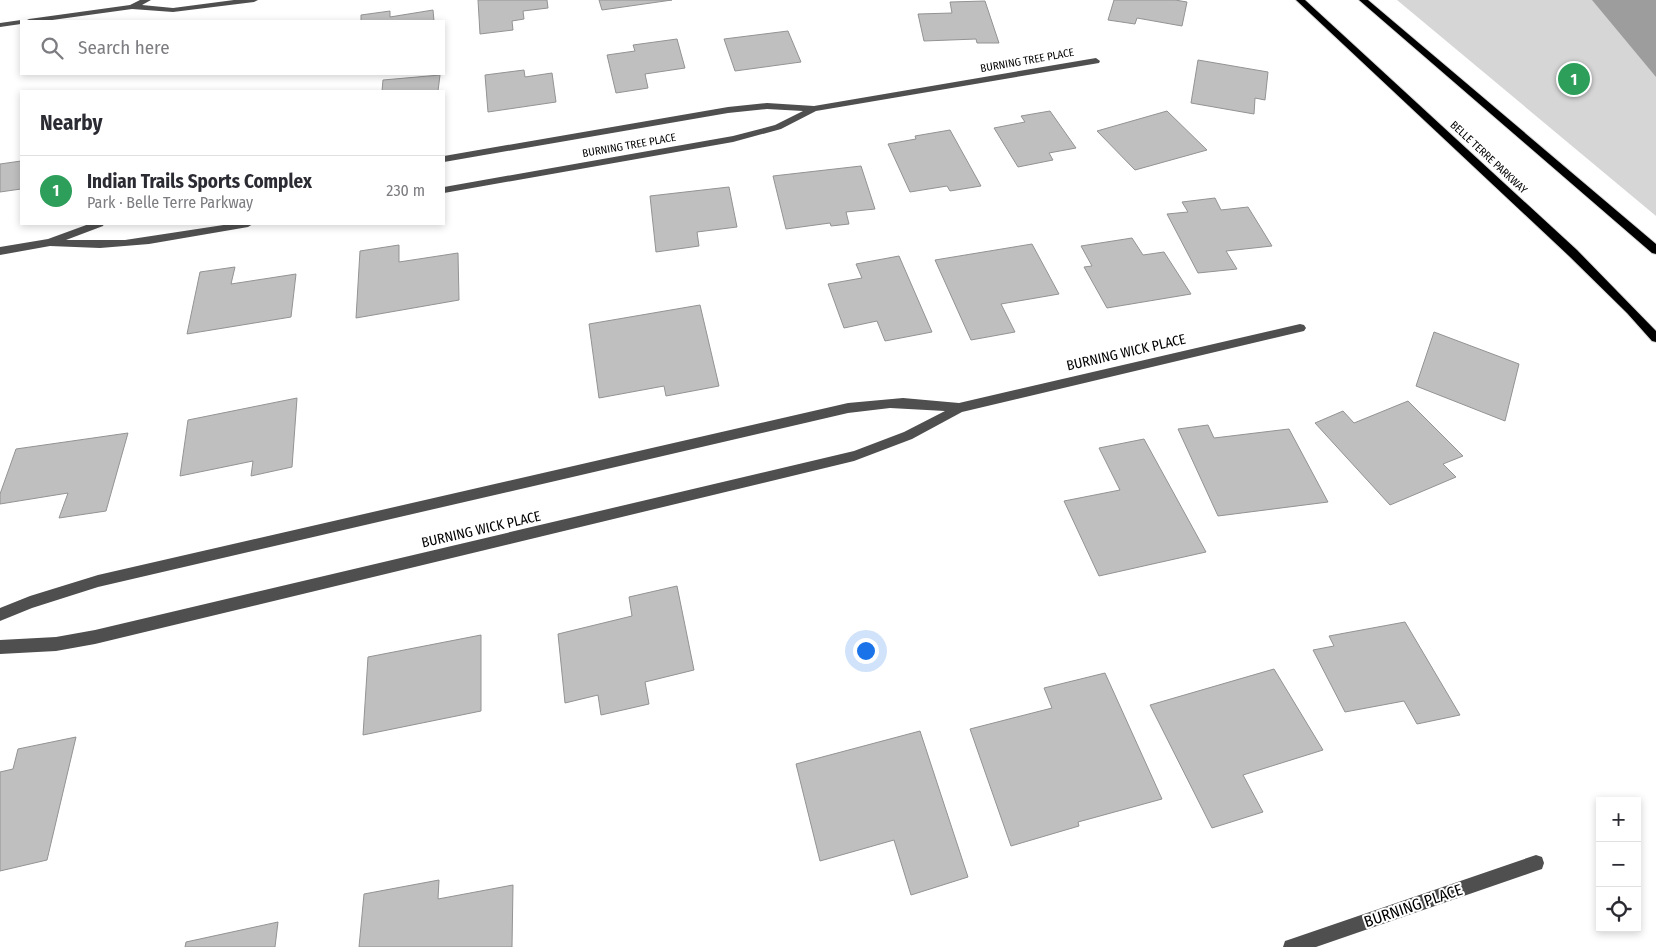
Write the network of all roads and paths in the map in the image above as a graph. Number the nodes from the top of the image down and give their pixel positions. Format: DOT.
graph roads {
  1 [pos="147,0"];
  2 [pos="254,0"];
  3 [pos="1300,0"];
  4 [pos="1363,0"];
  5 [pos="132,7"];
  6 [pos="36,20"];
  7 [pos="20,22"];
  8 [pos="0,25"];
  9 [pos="1096,61"];
  10 [pos="814,109"];
  11 [pos="445,159"];
  12 [pos="445,190"];
  13 [pos="96,225"];
  14 [pos="242,225"];
  15 [pos="50,242"];
  16 [pos="1656,250"];
  17 [pos="0,251"];
  18 [pos="1300,328"];
  19 [pos="1656,338"];
  20 [pos="959,408"];
  21 [pos="0,615"];
  22 [pos="0,648"];
  23 [pos="1536,863"];
  24 [pos="1291,947"];
  1 -- 5 [label="street"];
  2 -- 5 [label="street"];
  3 -- 19 [label="main road, BELLE TERRE PARKWAY"];
  4 -- 16 [label="main road"];
  5 -- 6 [label="street"];
  7 -- 8 [label="street"];
  9 -- 10 [label="street, BURNING TREE PLACE"];
  10 -- 11 [label="street, BURNING TREE PLACE"];
  10 -- 12 [label="street, BURNING TREE PLACE"];
  13 -- 15 [label="street"];
  14 -- 15 [label="street"];
  15 -- 17 [label="street"];
  18 -- 20 [label="street, BURNING WICK PLACE"];
  20 -- 21 [label="street, BURNING WICK PLACE"];
  20 -- 22 [label="street, BURNING WICK PLACE"];
  23 -- 24 [label="street, BURNING PLACE"];
}
